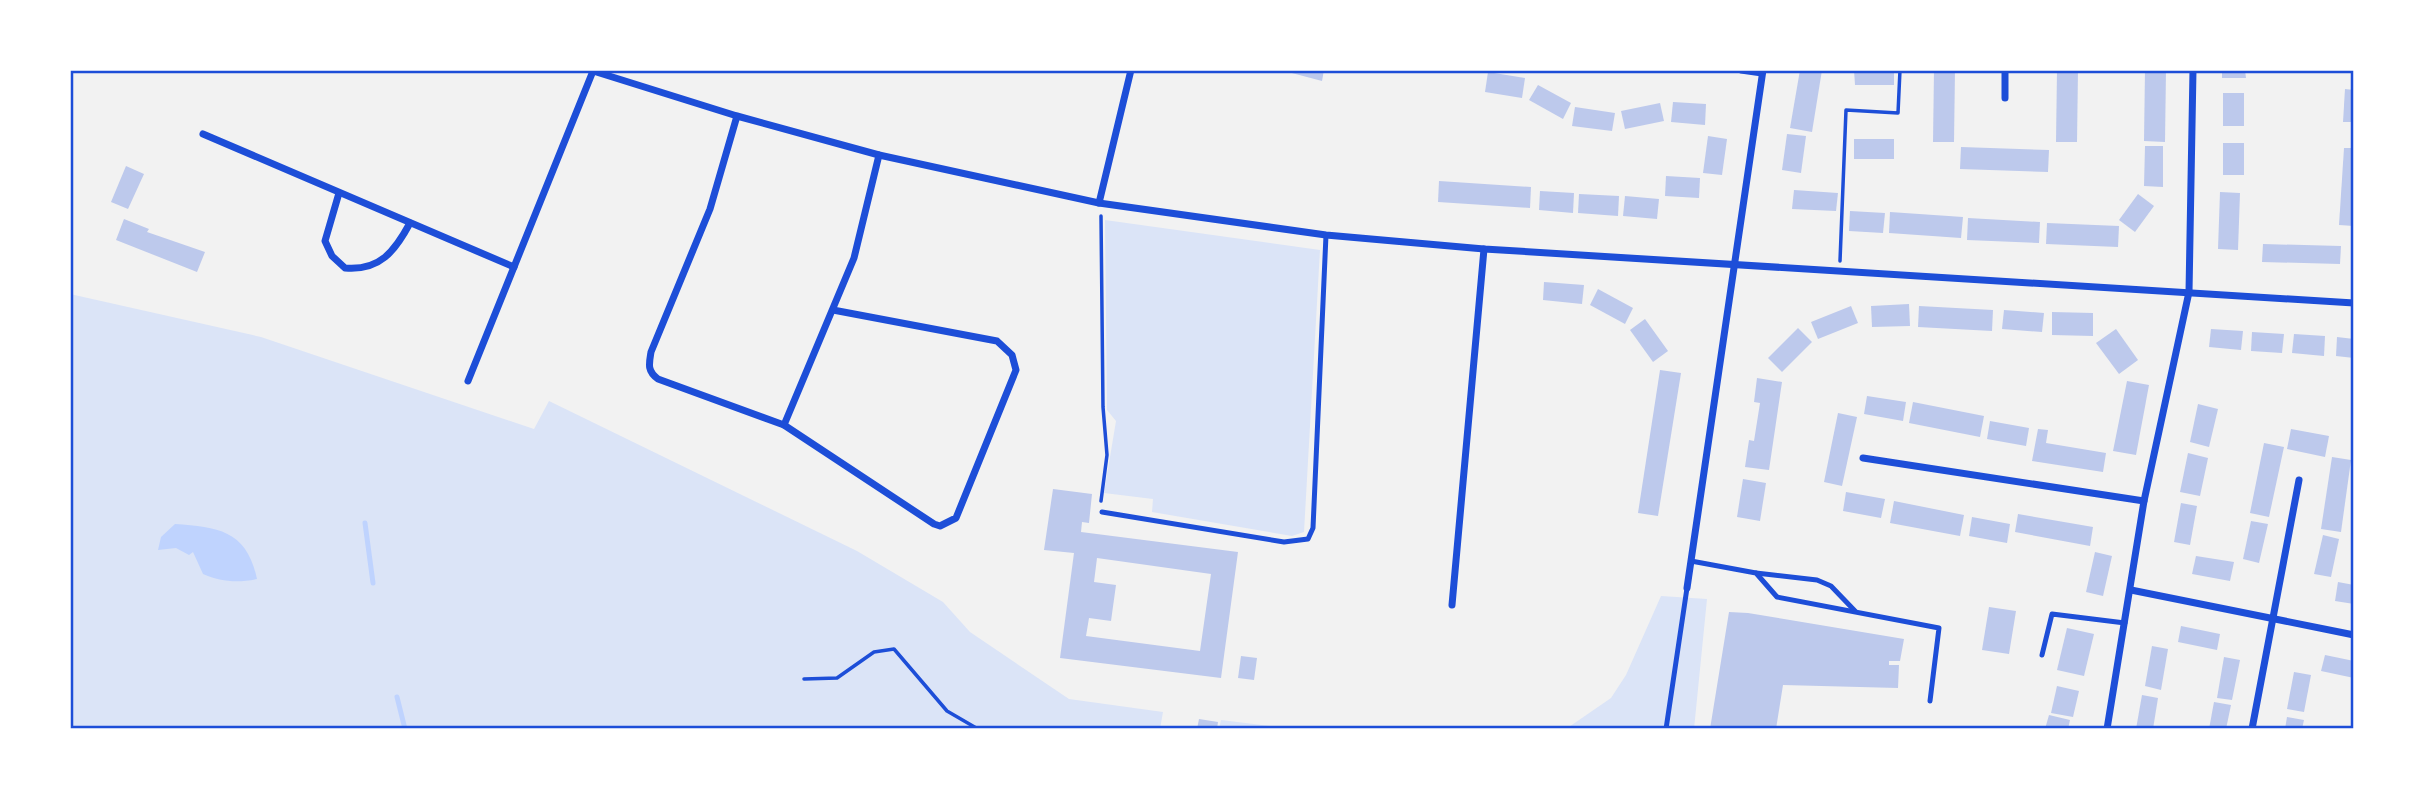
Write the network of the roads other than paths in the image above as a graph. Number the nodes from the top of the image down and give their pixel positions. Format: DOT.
graph roads {
  1 [pos="1131,70"];
  2 [pos="1741,70"];
  3 [pos="2005,70"];
  4 [pos="2193,70"];
  5 [pos="592,71"];
  6 [pos="1763,72"];
  7 [pos="2005,98"];
  8 [pos="737,116"];
  9 [pos="203,134"];
  10 [pos="879,155"];
  11 [pos="339,193"];
  12 [pos="1099,203"];
  13 [pos="410,223"];
  14 [pos="1326,235"];
  15 [pos="1484,249"];
  16 [pos="1733,263"];
  17 [pos="514,267"];
  18 [pos="2189,292"];
  19 [pos="2354,303"];
  20 [pos="833,310"];
  21 [pos="468,381"];
  22 [pos="784,425"];
  23 [pos="1863,458"];
  24 [pos="2299,480"];
  25 [pos="2144,501"];
  26 [pos="1102,512"];
  27 [pos="1691,561"];
  28 [pos="1756,573"];
  29 [pos="1687,588"];
  30 [pos="2131,590"];
  31 [pos="1452,605"];
  32 [pos="1855,611"];
  33 [pos="2275,620"];
  34 [pos="2125,623"];
  35 [pos="2354,635"];
  36 [pos="2042,655"];
  37 [pos="1930,701"];
  38 [pos="1667,727"];
  39 [pos="2107,729"];
  40 [pos="2252,729"];
  1 -- 12 [label="street"];
  2 -- 6 [label="street"];
  3 -- 7 [label="street"];
  4 -- 18 [label="street"];
  5 -- 8 [label="street"];
  5 -- 17 [label="street"];
  6 -- 16 [label="street"];
  8 -- 10 [label="street"];
  8 -- 22 [label="street"];
  9 -- 11 [label="street"];
  10 -- 12 [label="street"];
  10 -- 20 [label="street"];
  11 -- 13 [label="street"];
  11 -- 13 [label="street"];
  12 -- 14 [label="street"];
  13 -- 17 [label="street"];
  14 -- 15 [label="street"];
  14 -- 26 [label="lane"];
  15 -- 16 [label="street"];
  15 -- 31 [label="street"];
  16 -- 18 [label="street"];
  16 -- 27 [label="street"];
  17 -- 21 [label="street"];
  18 -- 19 [label="street"];
  18 -- 25 [label="street"];
  20 -- 22 [label="street"];
  20 -- 22 [label="street"];
  23 -- 25 [label="street"];
  24 -- 33 [label="street"];
  25 -- 30 [label="street"];
  27 -- 28 [label="lane"];
  27 -- 29 [label="street"];
  28 -- 32 [label="lane"];
  28 -- 32 [label="lane"];
  29 -- 38 [label="lane"];
  30 -- 33 [label="street"];
  30 -- 34 [label="street"];
  32 -- 37 [label="lane"];
  33 -- 35 [label="street"];
  33 -- 40 [label="street"];
  34 -- 36 [label="lane"];
  34 -- 39 [label="street"];
}
